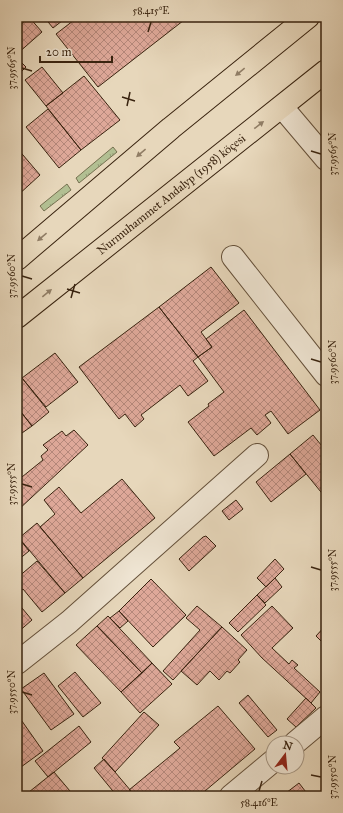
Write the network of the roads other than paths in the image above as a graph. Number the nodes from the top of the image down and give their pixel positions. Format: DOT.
graph roads {
  1 [pos="308,17"];
  2 [pos="326,71"];
  3 [pos="282,106"];
  4 [pos="326,159"];
  5 [pos="233,257"];
  6 [pos="17,259"];
  7 [pos="17,317"];
  8 [pos="326,375"];
  9 [pos="257,455"];
  10 [pos="17,663"];
  11 [pos="326,717"];
  12 [pos="305,735"];
  13 [pos="265,768"];
  14 [pos="231,796"];
  1 -- 6 [label="main road, one-way"];
  2 -- 3 [label="main road, Nurmuhammet Andalyp (1958) köçesi"];
  3 -- 4 [label="street"];
  7 -- 3 [label="main road, Nurmuhammet Andalyp (1958) köçesi, one-way"];
  5 -- 8 [label="street"];
  9 -- 10 [label="street"];
  11 -- 12 [label="street"];
  13 -- 14 [label="street"];
}
